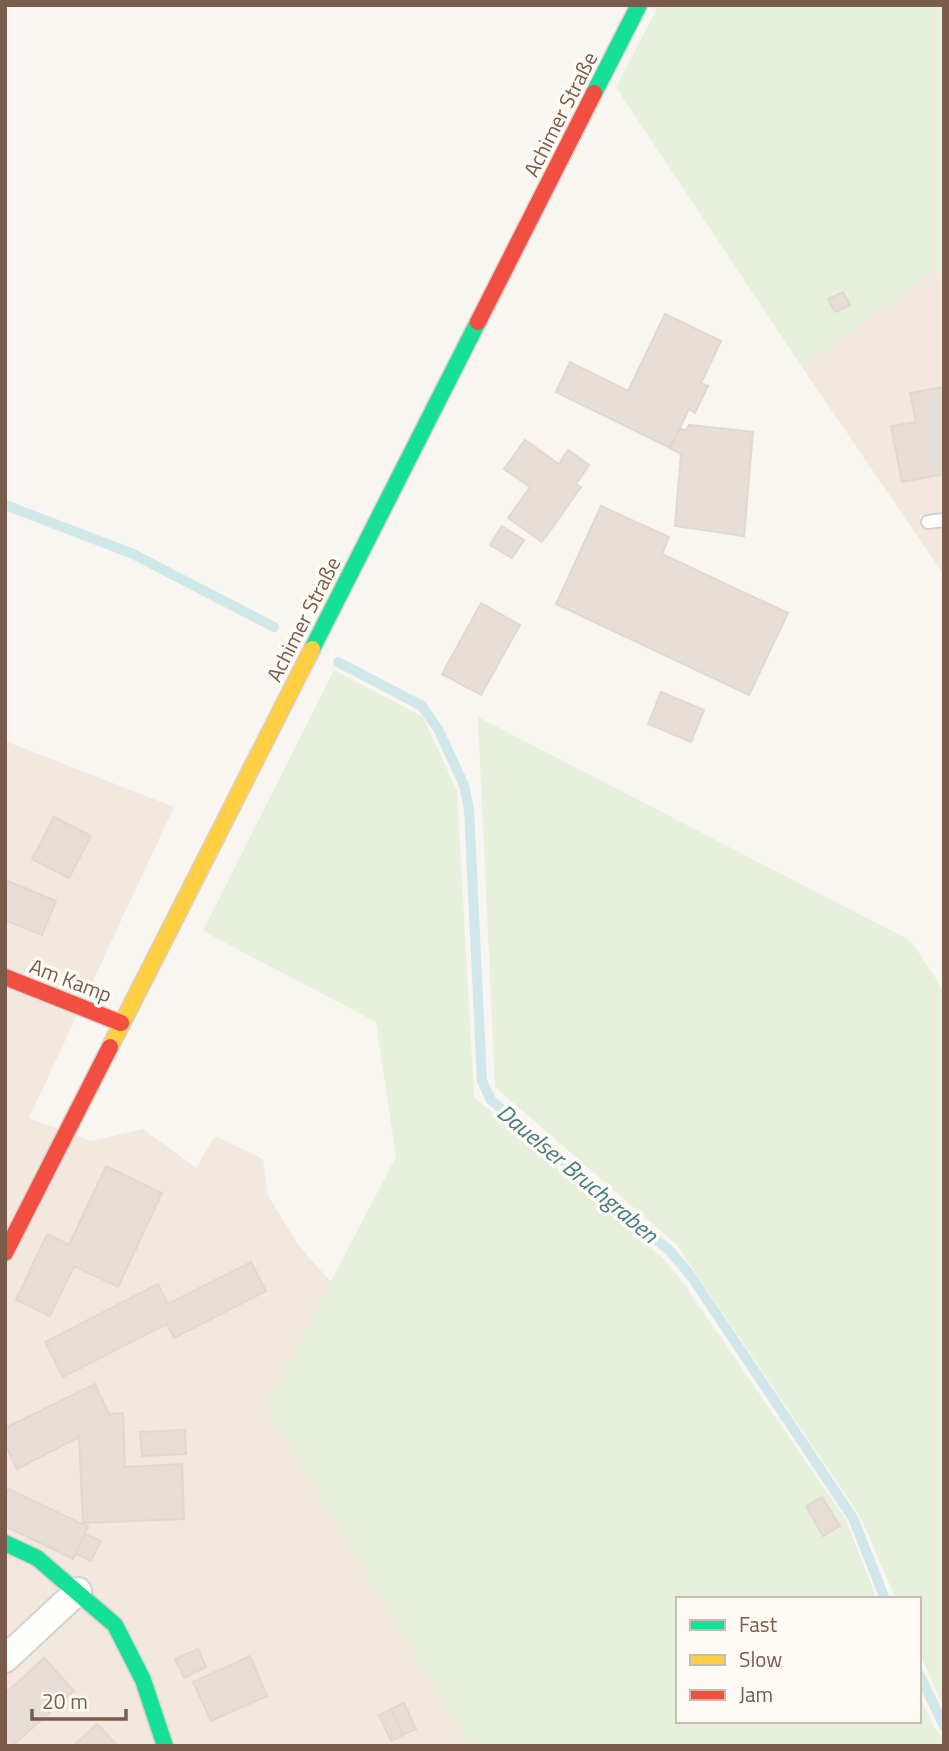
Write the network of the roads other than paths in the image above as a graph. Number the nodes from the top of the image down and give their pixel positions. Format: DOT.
graph roads {
  1 [pos="639,5"];
  2 [pos="944,520"];
  3 [pos="928,523"];
  4 [pos="5,977"];
  5 [pos="121,1023"];
  6 [pos="5,1253"];
  7 [pos="5,1543"];
  8 [pos="78,1591"];
  9 [pos="5,1659"];
  10 [pos="164,1746"];
  1 -- 5 [label="main road, Achimer Straße"];
  2 -- 3 [label="lane"];
  4 -- 5 [label="main road, Am Kamp"];
  5 -- 6 [label="main road, Achimer Straße"];
  7 -- 8 [label="main road"];
  8 -- 9 [label="street"];
  8 -- 10 [label="main road"];
}
